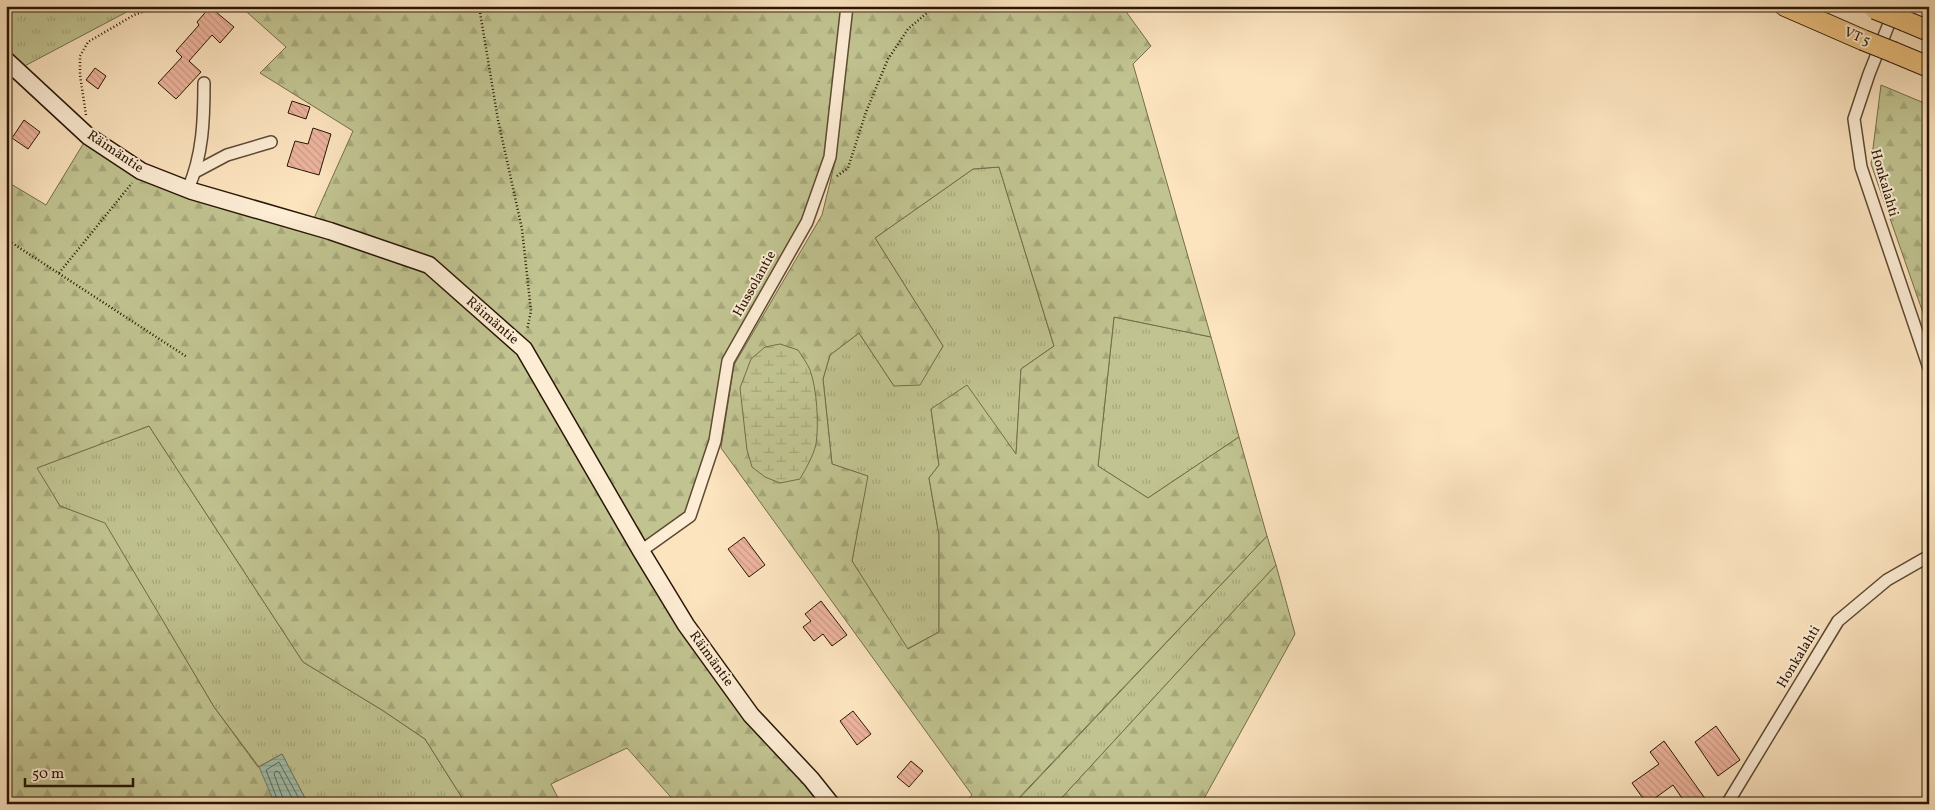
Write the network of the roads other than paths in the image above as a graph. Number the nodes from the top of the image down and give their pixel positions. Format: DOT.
graph roads {
  1 [pos="847,6"];
  2 [pos="1785,6"];
  3 [pos="1872,7"];
  4 [pos="1900,14"];
  5 [pos="1929,31"];
  6 [pos="6,60"];
  7 [pos="1929,67"];
  8 [pos="204,83"];
  9 [pos="271,142"];
  10 [pos="195,172"];
  11 [pos="188,189"];
  12 [pos="1929,368"];
  13 [pos="640,551"];
  14 [pos="1929,556"];
  15 [pos="831,804"];
  16 [pos="1727,804"];
  1 -- 13 [label="street, Hussolantie"];
  2 -- 7 [label="highway, VT 5, bridge"];
  3 -- 4 [label="highway, bridge"];
  4 -- 5 [label="highway"];
  4 -- 12 [label="street, Honkalahti"];
  6 -- 11 [label="street, Räimäntie"];
  8 -- 10 [label="street"];
  9 -- 10 [label="street"];
  10 -- 11 [label="street"];
  11 -- 13 [label="street, Räimäntie"];
  13 -- 15 [label="street, Räimäntie"];
  14 -- 16 [label="street, Honkalahti"];
}
